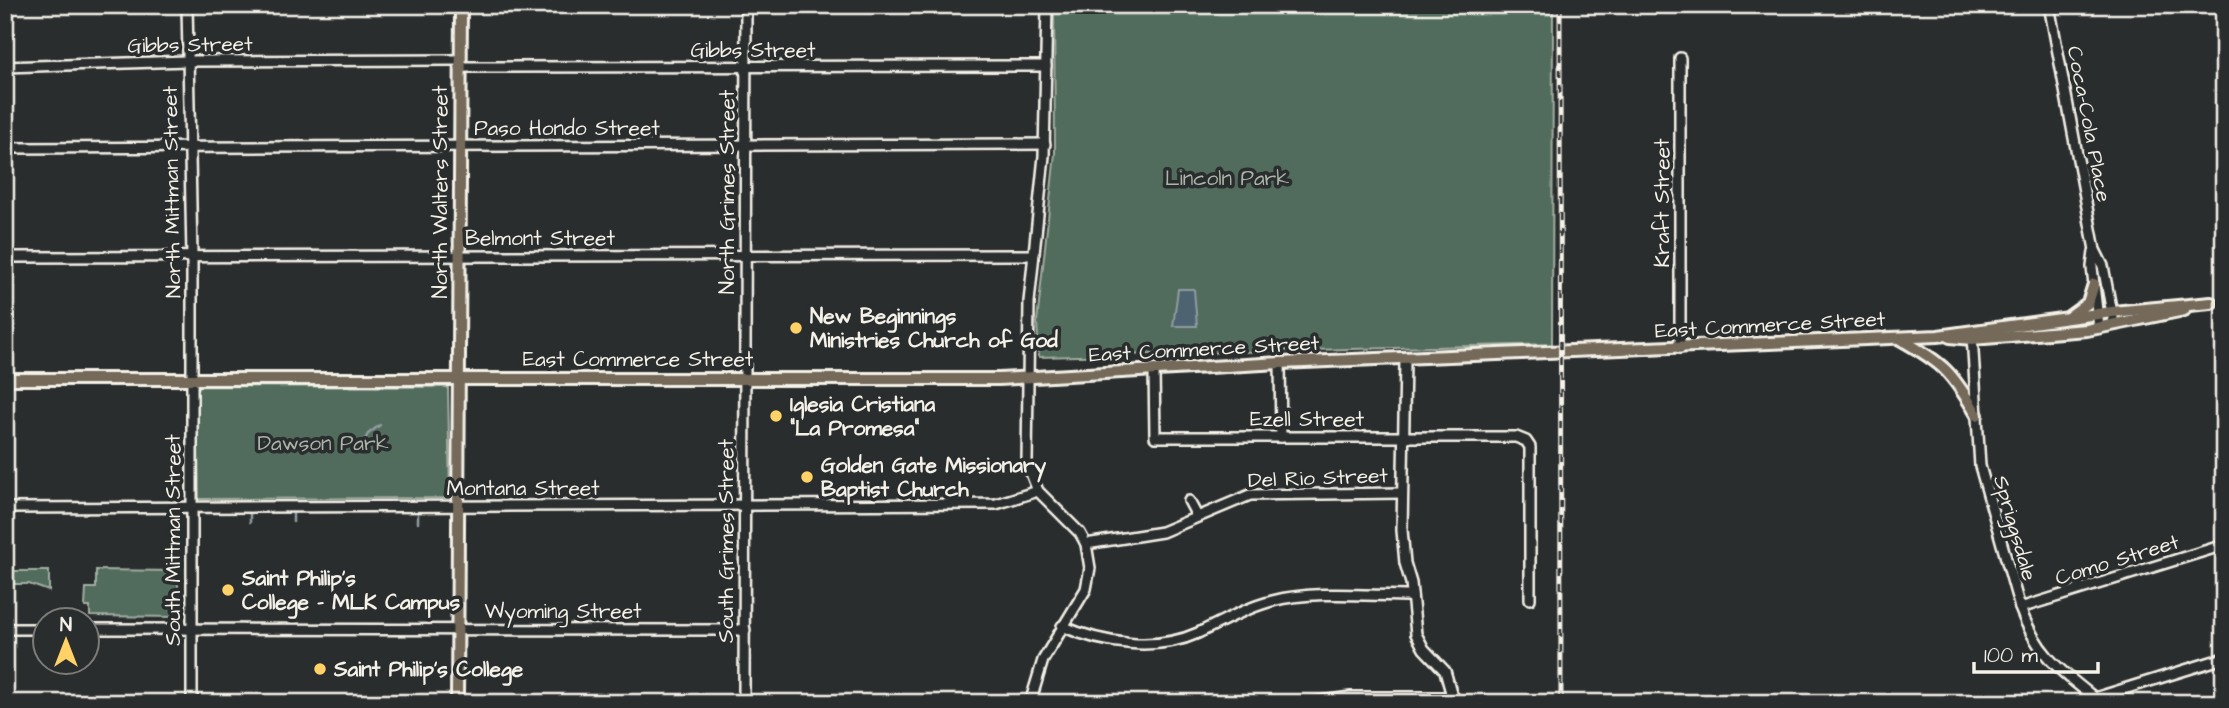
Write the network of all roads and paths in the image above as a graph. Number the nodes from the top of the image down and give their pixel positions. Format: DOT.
graph roads {
  1 [pos="187,5"];
  2 [pos="461,5"];
  3 [pos="746,5"];
  4 [pos="1046,5"];
  5 [pos="2049,5"];
  6 [pos="1680,58"];
  7 [pos="187,61"];
  8 [pos="460,64"];
  9 [pos="1046,66"];
  10 [pos="5,67"];
  11 [pos="746,68"];
  12 [pos="1045,144"];
  13 [pos="746,145"];
  14 [pos="460,146"];
  15 [pos="5,148"];
  16 [pos="190,148"];
  17 [pos="2095,250"];
  18 [pos="459,255"];
  19 [pos="745,255"];
  20 [pos="1033,255"];
  21 [pos="192,256"];
  22 [pos="5,257"];
  23 [pos="2094,284"];
  24 [pos="2224,301"];
  25 [pos="2211,303"];
  26 [pos="2112,312"];
  27 [pos="2097,314"];
  28 [pos="2066,318"];
  29 [pos="2114,326"];
  30 [pos="2099,328"];
  31 [pos="1972,334"];
  32 [pos="1897,338"];
  33 [pos="1680,348"];
  34 [pos="1405,360"];
  35 [pos="1280,363"];
  36 [pos="1154,370"];
  37 [pos="1027,377"];
  38 [pos="191,378"];
  39 [pos="459,378"];
  40 [pos="743,378"];
  41 [pos="5,379"];
  42 [pos="1977,415"];
  43 [pos="1281,437"];
  44 [pos="1404,437"];
  45 [pos="1038,491"];
  46 [pos="1402,493"];
  47 [pos="1189,501"];
  48 [pos="743,505"];
  49 [pos="458,506"];
  50 [pos="190,507"];
  51 [pos="5,508"];
  52 [pos="1197,516"];
  53 [pos="1086,544"];
  54 [pos="2224,545"];
  55 [pos="1412,596"];
  56 [pos="1530,599"];
  57 [pos="2020,608"];
  58 [pos="1062,626"];
  59 [pos="191,628"];
  60 [pos="458,628"];
  61 [pos="5,629"];
  62 [pos="32,629"];
  63 [pos="102,629"];
  64 [pos="745,630"];
  65 [pos="2224,658"];
  66 [pos="1454,700"];
  67 [pos="2098,700"];
  68 [pos="192,703"];
  69 [pos="457,703"];
  70 [pos="744,703"];
  71 [pos="1030,703"];
  72 [pos="1306,703"];
  1 -- 7 [label="street, North Mittman Street"];
  2 -- 8 [label="main road, North Walters Street"];
  3 -- 11 [label="street, North Grimes Street"];
  4 -- 9 [label="street"];
  5 -- 17 [label="street, Coca-Cola Place"];
  6 -- 33 [label="street, Kraft Street"];
  7 -- 8 [label="street, Gibbs Street"];
  7 -- 10 [label="street, Gibbs Street"];
  7 -- 16 [label="street, North Mittman Street"];
  8 -- 11 [label="street, Gibbs Street"];
  8 -- 14 [label="main road, North Walters Street"];
  9 -- 11 [label="street, Gibbs Street"];
  9 -- 12 [label="street"];
  11 -- 13 [label="street, North Grimes Street"];
  12 -- 13 [label="street, Paso Hondo Street"];
  12 -- 20 [label="street"];
  13 -- 14 [label="street, Paso Hondo Street"];
  13 -- 19 [label="street, North Grimes Street"];
  14 -- 16 [label="street, Paso Hondo Street"];
  14 -- 18 [label="main road, North Walters Street"];
  15 -- 16 [label="street, Paso Hondo Street"];
  16 -- 21 [label="street, North Mittman Street"];
  17 -- 23 [label="street, Coca-Cola Place"];
  17 -- 26 [label="street, Coca-Cola Place"];
  18 -- 19 [label="street, Belmont Street"];
  18 -- 21 [label="street, Belmont Street"];
  18 -- 39 [label="main road, North Walters Street"];
  19 -- 20 [label="street, Belmont Street"];
  19 -- 40 [label="street, North Grimes Street"];
  20 -- 37 [label="street"];
  21 -- 22 [label="street, Belmont Street"];
  21 -- 38 [label="street, North Mittman Street"];
  23 -- 27 [label="street, Coca-Cola Place"];
  23 -- 28 [label="main road"];
  24 -- 25 [label="main road, East Commerce Street"];
  25 -- 26 [label="main road, East Commerce Street"];
  25 -- 29 [label="main road, East Commerce Street"];
  26 -- 27 [label="main road, East Commerce Street"];
  26 -- 29 [label="street, Coca-Cola Place"];
  27 -- 28 [label="main road, East Commerce Street"];
  27 -- 30 [label="street, Coca-Cola Place"];
  28 -- 31 [label="main road, East Commerce Street"];
  29 -- 30 [label="main road, East Commerce Street"];
  30 -- 31 [label="main road, East Commerce Street"];
  31 -- 32 [label="main road, East Commerce Street"];
  31 -- 42 [label="street, Spriggsdale"];
  32 -- 33 [label="main road, East Commerce Street"];
  32 -- 42 [label="main road"];
  33 -- 34 [label="main road, East Commerce Street"];
  34 -- 35 [label="main road, East Commerce Street"];
  34 -- 44 [label="street"];
  35 -- 36 [label="main road, East Commerce Street"];
  35 -- 43 [label="street"];
  36 -- 37 [label="main road, East Commerce Street"];
  36 -- 43 [label="street, Ezell Street"];
  37 -- 40 [label="main road, East Commerce Street"];
  37 -- 45 [label="street"];
  38 -- 39 [label="main road, East Commerce Street"];
  38 -- 41 [label="main road, East Commerce Street"];
  38 -- 50 [label="street, South Mittman Street"];
  39 -- 40 [label="main road, East Commerce Street"];
  39 -- 49 [label="main road, North Walters Street"];
  40 -- 48 [label="street, South Grimes Street"];
  42 -- 57 [label="street, Spriggsdale"];
  43 -- 44 [label="street, Ezell Street"];
  44 -- 46 [label="street"];
  44 -- 56 [label="street, Ezell Street"];
  45 -- 48 [label="street, Montana Street"];
  45 -- 53 [label="street"];
  46 -- 52 [label="street, Del Rio Street"];
  46 -- 55 [label="street"];
  47 -- 52 [label="street"];
  48 -- 49 [label="street, Montana Street"];
  48 -- 64 [label="street, South Grimes Street"];
  49 -- 50 [label="street, Montana Street"];
  49 -- 60 [label="main road, North Walters Street"];
  50 -- 51 [label="street, Montana Street"];
  50 -- 59 [label="street, South Mittman Street"];
  52 -- 53 [label="street, Del Rio Street"];
  53 -- 58 [label="street"];
  54 -- 57 [label="street, Como Street"];
  55 -- 58 [label="street"];
  55 -- 66 [label="street"];
  57 -- 67 [label="street, Spriggsdale"];
  58 -- 71 [label="street"];
  59 -- 60 [label="street, Wyoming Street"];
  59 -- 63 [label="street, Wyoming Street"];
  59 -- 68 [label="street, South Mittman Street"];
  60 -- 64 [label="street, Wyoming Street"];
  60 -- 69 [label="main road, North Walters Street"];
  61 -- 62 [label="street"];
  64 -- 70 [label="street, South Grimes Street"];
  65 -- 67 [label="street"];
  66 -- 72 [label="street"];
}
